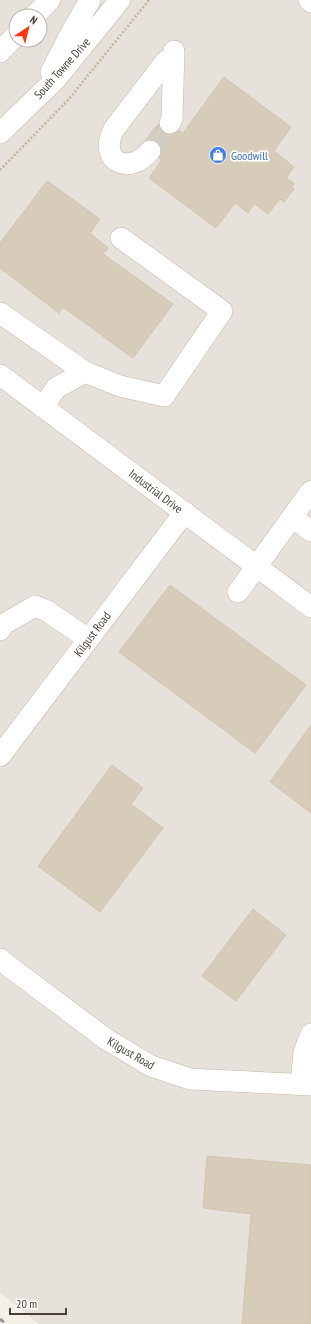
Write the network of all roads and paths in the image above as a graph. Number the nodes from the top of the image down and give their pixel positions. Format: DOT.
graph roads {
  1 [pos="50,0"];
  2 [pos="90,0"];
  3 [pos="120,0"];
  4 [pos="308,0"];
  5 [pos="311,2"];
  6 [pos="42,8"];
  7 [pos="8,44"];
  8 [pos="0,52"];
  9 [pos="38,97"];
  10 [pos="170,123"];
  11 [pos="0,133"];
  12 [pos="150,151"];
  13 [pos="121,238"];
  14 [pos="0,314"];
  15 [pos="85,372"];
  16 [pos="0,375"];
  17 [pos="43,407"];
  18 [pos="311,491"];
  19 [pos="185,512"];
  20 [pos="292,517"];
  21 [pos="311,531"];
  22 [pos="257,567"];
  23 [pos="238,592"];
  24 [pos="311,607"];
  25 [pos="0,630"];
  26 [pos="88,640"];
  27 [pos="0,756"];
  28 [pos="0,959"];
  29 [pos="311,1034"];
  30 [pos="306,1085"];
  1 -- 6 [label="street"];
  2 -- 9 [label="street"];
  3 -- 9 [label="street, South Towne Drive"];
  4 -- 5 [label="street"];
  7 -- 8 [label="street"];
  9 -- 11 [label="street, South Towne Drive"];
  10 -- 12 [label="street"];
  13 -- 15 [label="street"];
  14 -- 15 [label="street"];
  15 -- 17 [label="street"];
  16 -- 17 [label="street, Industrial Drive"];
  17 -- 19 [label="street, Industrial Drive"];
  18 -- 20 [label="street"];
  19 -- 22 [label="street, Industrial Drive"];
  19 -- 26 [label="street, Kilgust Road"];
  20 -- 21 [label="street"];
  20 -- 22 [label="street"];
  22 -- 23 [label="street"];
  22 -- 24 [label="street, Industrial Drive"];
  25 -- 26 [label="street"];
  26 -- 27 [label="street, Kilgust Road"];
  28 -- 30 [label="street, Kilgust Road"];
  29 -- 30 [label="street"];
}
